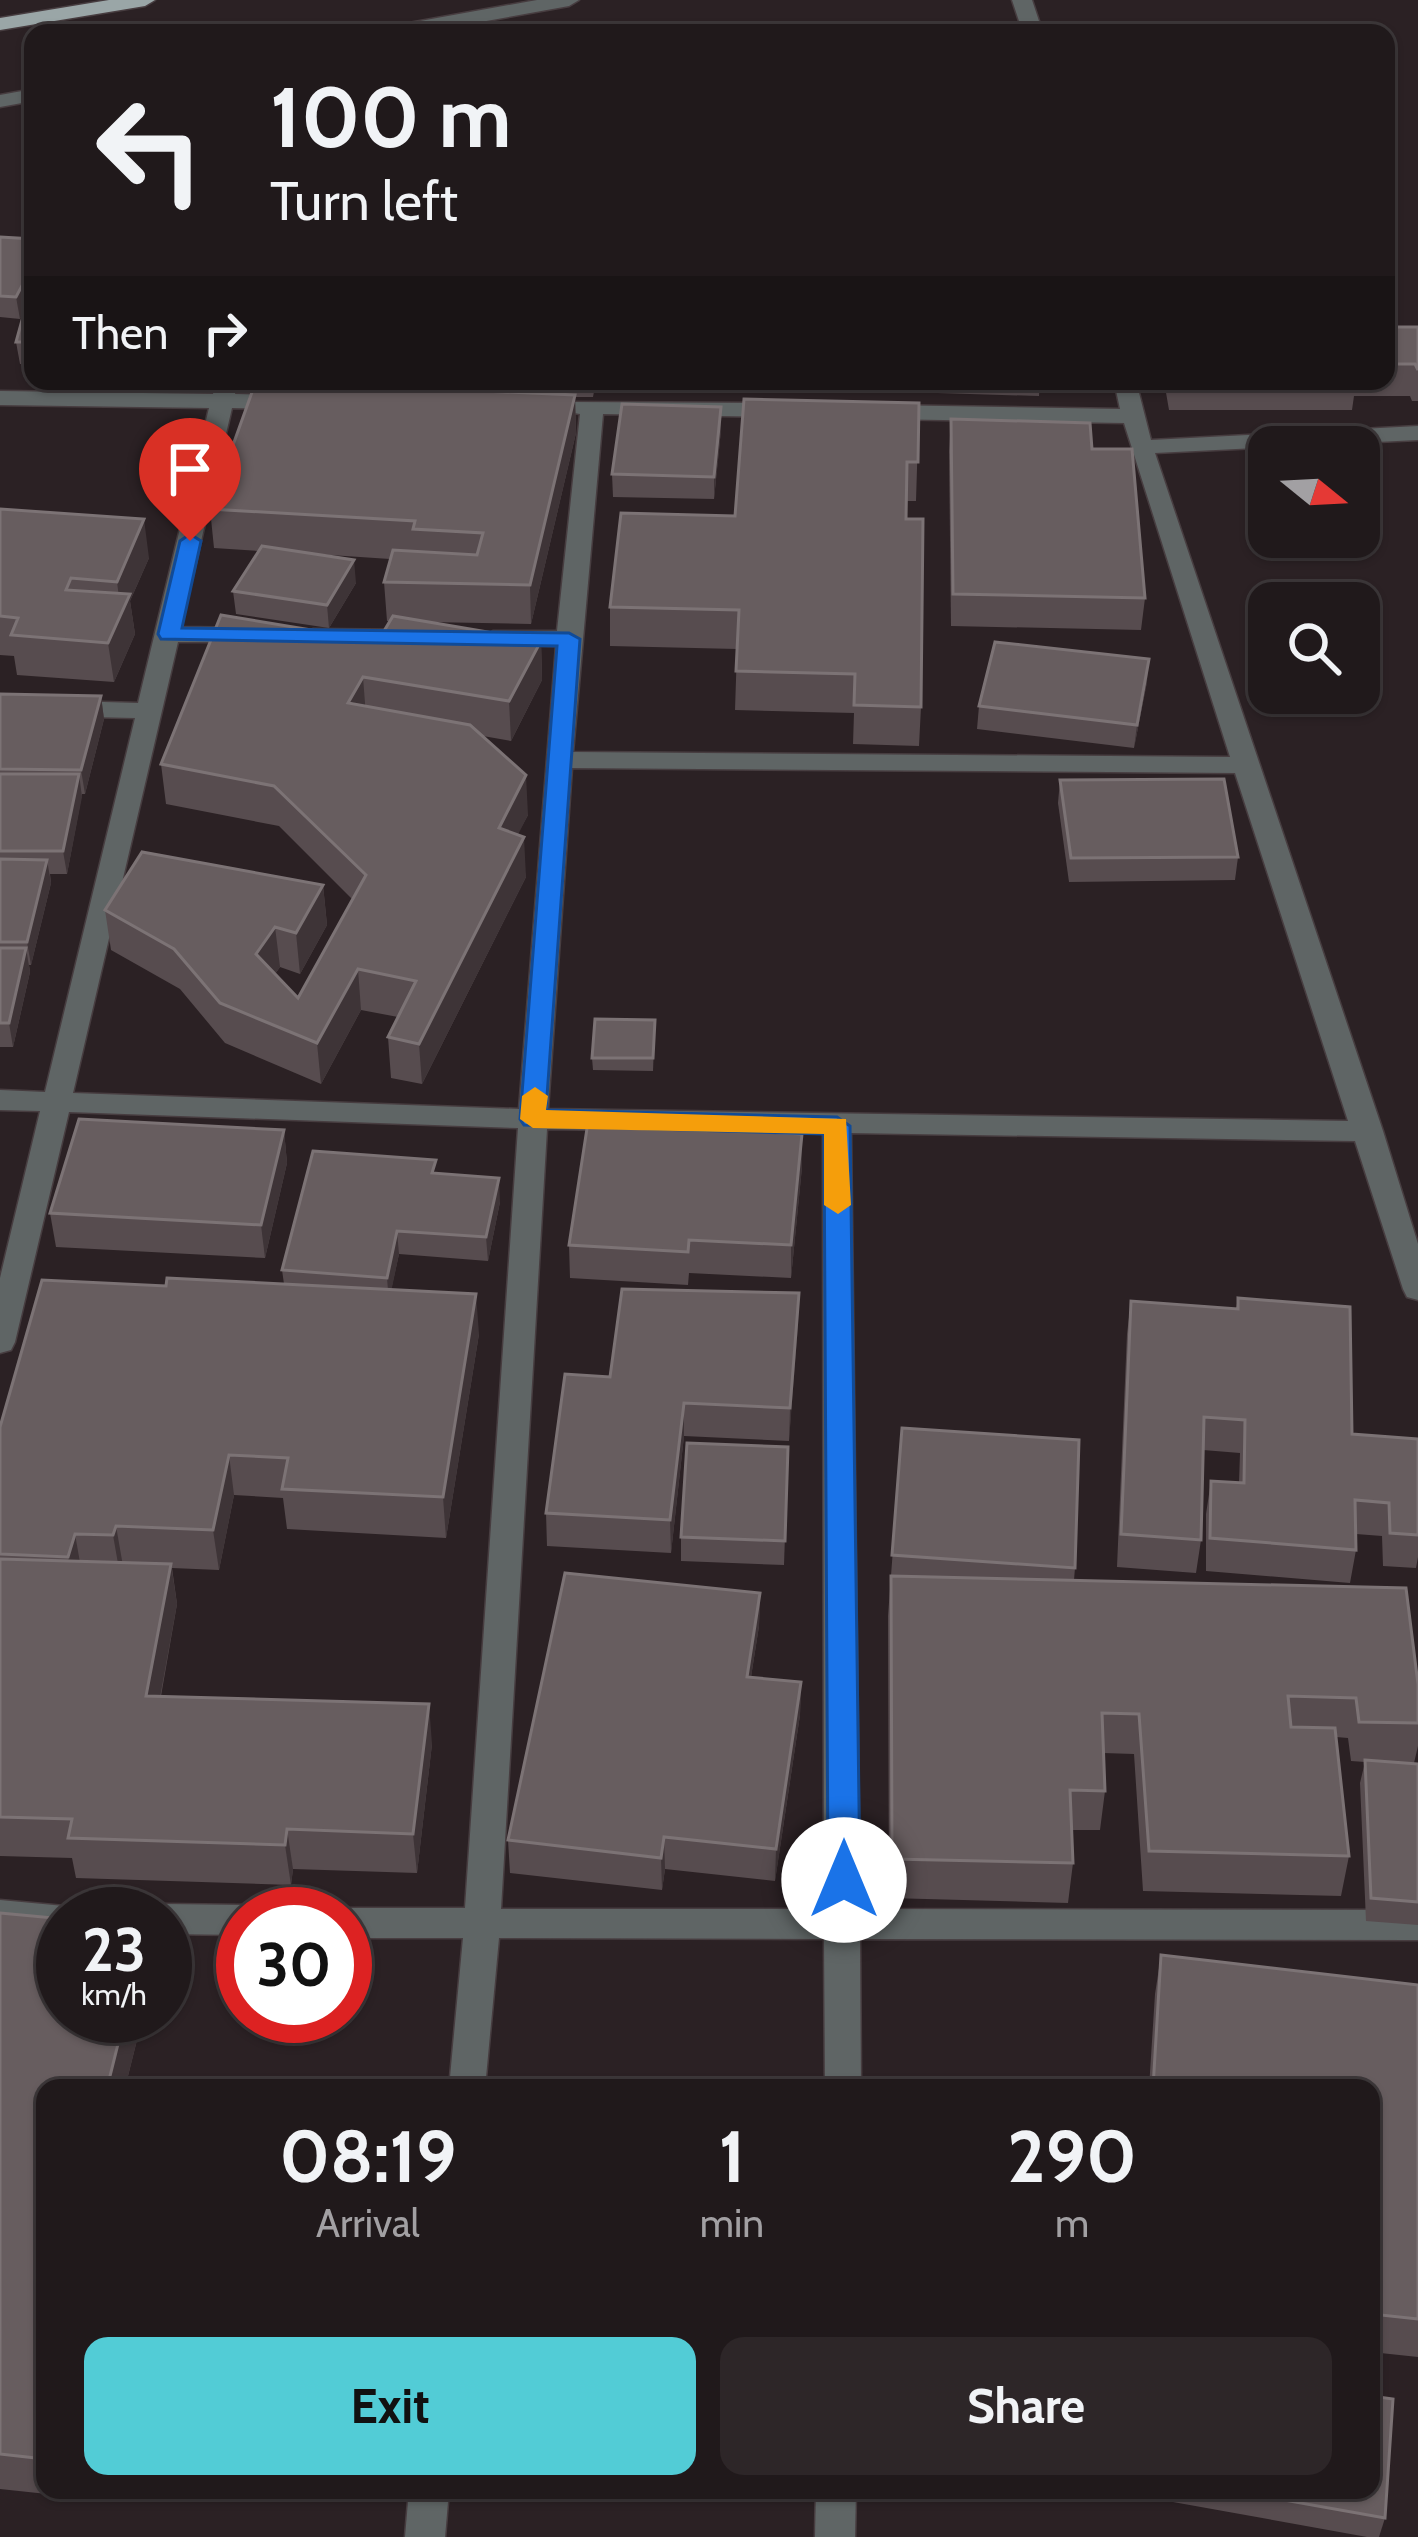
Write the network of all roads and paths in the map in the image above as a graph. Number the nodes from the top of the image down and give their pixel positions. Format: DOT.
graph roads {
  1 [pos="145,0"];
  2 [pos="569,0"];
  3 [pos="0,24"];
  4 [pos="437,24"];
  5 [pos="1127,390"];
  6 [pos="225,391"];
  7 [pos="0,398"];
  8 [pos="315,402"];
  9 [pos="546,407"];
  10 [pos="592,408"];
  11 [pos="804,411"];
  12 [pos="851,412"];
  13 [pos="1133,416"];
  14 [pos="1418,434"];
  15 [pos="1141,447"];
  16 [pos="169,634"];
  17 [pos="569,639"];
  18 [pos="0,707"];
  19 [pos="151,711"];
  20 [pos="559,760"];
  21 [pos="1247,765"];
  22 [pos="0,1100"];
  23 [pos="59,1101"];
  24 [pos="533,1119"];
  25 [pos="837,1126"];
  26 [pos="1370,1131"];
  27 [pos="1418,1289"];
  28 [pos="0,1342"];
  29 [pos="0,1915"];
  30 [pos="36,1916"];
  31 [pos="372,1924"];
  32 [pos="1418,1925"];
  33 [pos="482,1926"];
  34 [pos="845,1927"];
  35 [pos="468,2079"];
  36 [pos="843,2079"];
  37 [pos="428,2499"];
  38 [pos="836,2499"];
  39 [pos="424,2537"];
  40 [pos="835,2537"];
  1 -- 3 [label="main road"];
  2 -- 4 [label="street"];
  5 -- 13 [label="street"];
  6 -- 7 [label="street"];
  6 -- 8 [label="street"];
  6 -- 16 [label="street"];
  9 -- 10 [label="street"];
  10 -- 11 [label="street"];
  10 -- 17 [label="street"];
  12 -- 13 [label="street"];
  13 -- 15 [label="street"];
  14 -- 15 [label="street"];
  15 -- 21 [label="street"];
  16 -- 17 [label="street"];
  16 -- 19 [label="street"];
  17 -- 20 [label="street"];
  18 -- 19 [label="street"];
  19 -- 23 [label="street"];
  20 -- 21 [label="street"];
  20 -- 24 [label="street"];
  21 -- 26 [label="street"];
  22 -- 23 [label="street"];
  23 -- 24 [label="street"];
  23 -- 28 [label="street"];
  24 -- 25 [label="street"];
  24 -- 33 [label="street"];
  25 -- 26 [label="street"];
  25 -- 34 [label="street"];
  26 -- 27 [label="street"];
  29 -- 30 [label="street"];
  31 -- 33 [label="street"];
  32 -- 34 [label="street"];
  33 -- 34 [label="street"];
  33 -- 35 [label="street"];
  34 -- 36 [label="street"];
  37 -- 39 [label="street"];
  38 -- 40 [label="street"];
}
